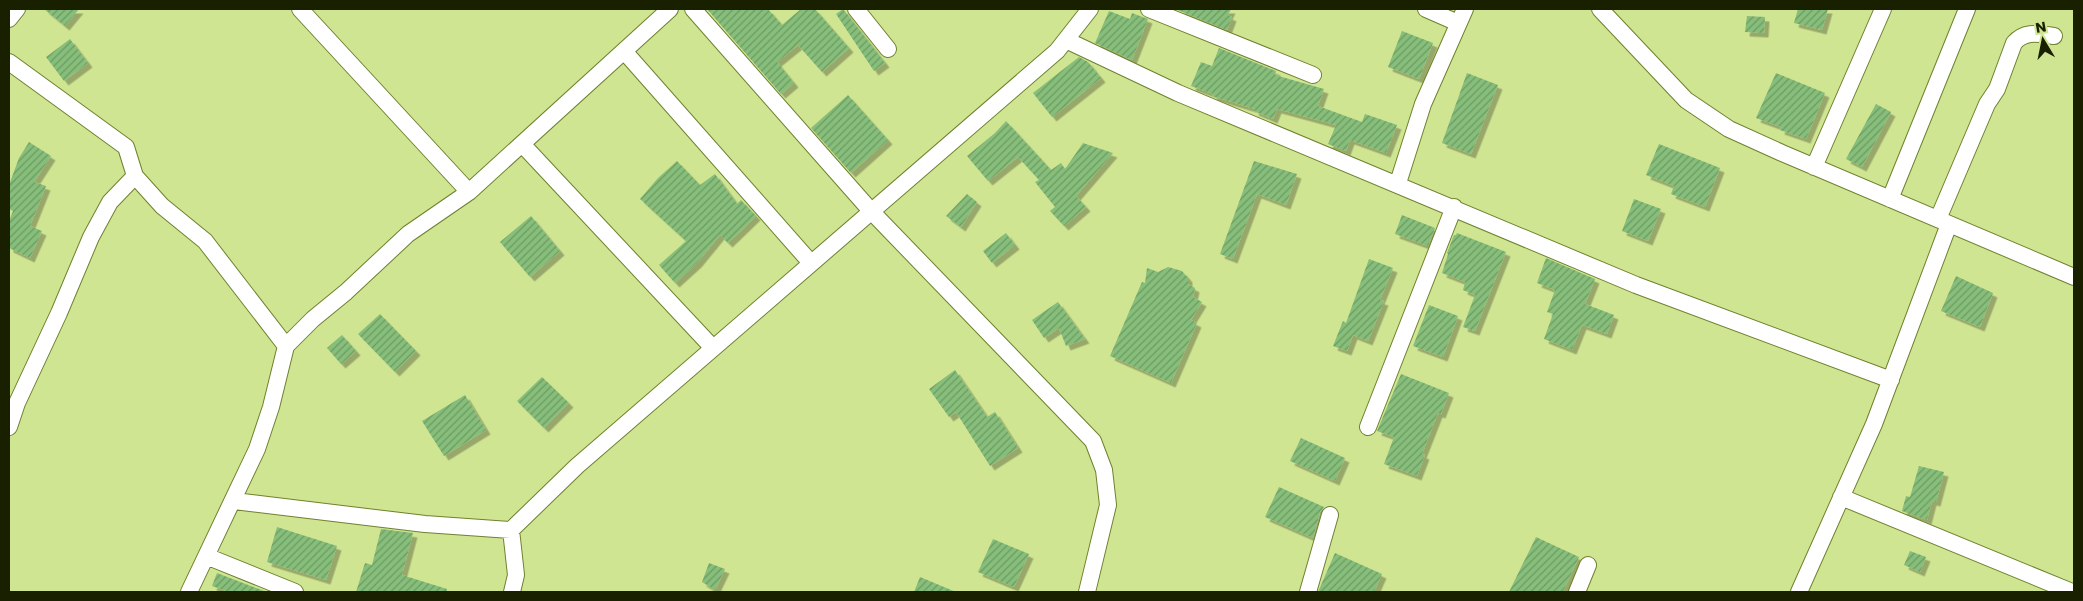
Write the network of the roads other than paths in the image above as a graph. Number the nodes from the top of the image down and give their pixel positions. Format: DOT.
graph roads {
  1 [pos="17,9"];
  2 [pos="300,9"];
  3 [pos="670,9"];
  4 [pos="692,9"];
  5 [pos="856,9"];
  6 [pos="1090,9"];
  7 [pos="1149,9"];
  8 [pos="1426,9"];
  9 [pos="1600,9"];
  10 [pos="1883,9"];
  11 [pos="1967,9"];
  12 [pos="1462,16"];
  13 [pos="9,19"];
  14 [pos="2054,36"];
  15 [pos="1066,40"];
  16 [pos="888,49"];
  17 [pos="624,51"];
  18 [pos="9,62"];
  19 [pos="1313,75"];
  20 [pos="522,144"];
  21 [pos="1814,167"];
  22 [pos="135,176"];
  23 [pos="1398,183"];
  24 [pos="469,192"];
  25 [pos="1890,199"];
  26 [pos="1454,207"];
  27 [pos="871,212"];
  28 [pos="1943,222"];
  29 [pos="811,263"];
  30 [pos="2074,277"];
  31 [pos="286,346"];
  32 [pos="713,348"];
  33 [pos="1891,380"];
  34 [pos="13,401"];
  35 [pos="9,427"];
  36 [pos="1368,427"];
  37 [pos="1841,497"];
  38 [pos="234,501"];
  39 [pos="1330,515"];
  40 [pos="511,530"];
  41 [pos="206,556"];
  42 [pos="1588,565"];
  43 [pos="190,592"];
  44 [pos="295,592"];
  45 [pos="512,592"];
  46 [pos="1087,592"];
  47 [pos="1308,592"];
  48 [pos="1577,592"];
  49 [pos="1799,592"];
  50 [pos="2072,592"];
  1 -- 13 [label="street"];
  2 -- 24 [label="street"];
  3 -- 17 [label="street"];
  4 -- 27 [label="street"];
  5 -- 16 [label="street"];
  6 -- 15 [label="street"];
  7 -- 19 [label="street"];
  8 -- 12 [label="street"];
  9 -- 21 [label="street"];
  10 -- 21 [label="street"];
  11 -- 25 [label="street"];
  12 -- 23 [label="street"];
  14 -- 28 [label="street"];
  15 -- 23 [label="street"];
  15 -- 27 [label="street"];
  17 -- 20 [label="street"];
  17 -- 29 [label="street"];
  18 -- 22 [label="street"];
  20 -- 24 [label="street"];
  20 -- 32 [label="street"];
  21 -- 25 [label="street"];
  22 -- 31 [label="street"];
  22 -- 34 [label="street"];
  23 -- 26 [label="street"];
  24 -- 31 [label="street"];
  25 -- 28 [label="street"];
  26 -- 33 [label="street"];
  26 -- 36 [label="street"];
  27 -- 29 [label="street"];
  27 -- 46 [label="street"];
  28 -- 30 [label="street"];
  28 -- 33 [label="street"];
  29 -- 32 [label="street"];
  31 -- 38 [label="street"];
  32 -- 40 [label="street"];
  33 -- 37 [label="street"];
  34 -- 35 [label="street"];
  37 -- 49 [label="street"];
  37 -- 50 [label="street"];
  38 -- 40 [label="street"];
  38 -- 41 [label="street"];
  39 -- 47 [label="street"];
  40 -- 45 [label="street"];
  41 -- 43 [label="street"];
  41 -- 44 [label="street"];
  42 -- 48 [label="street"];
}
